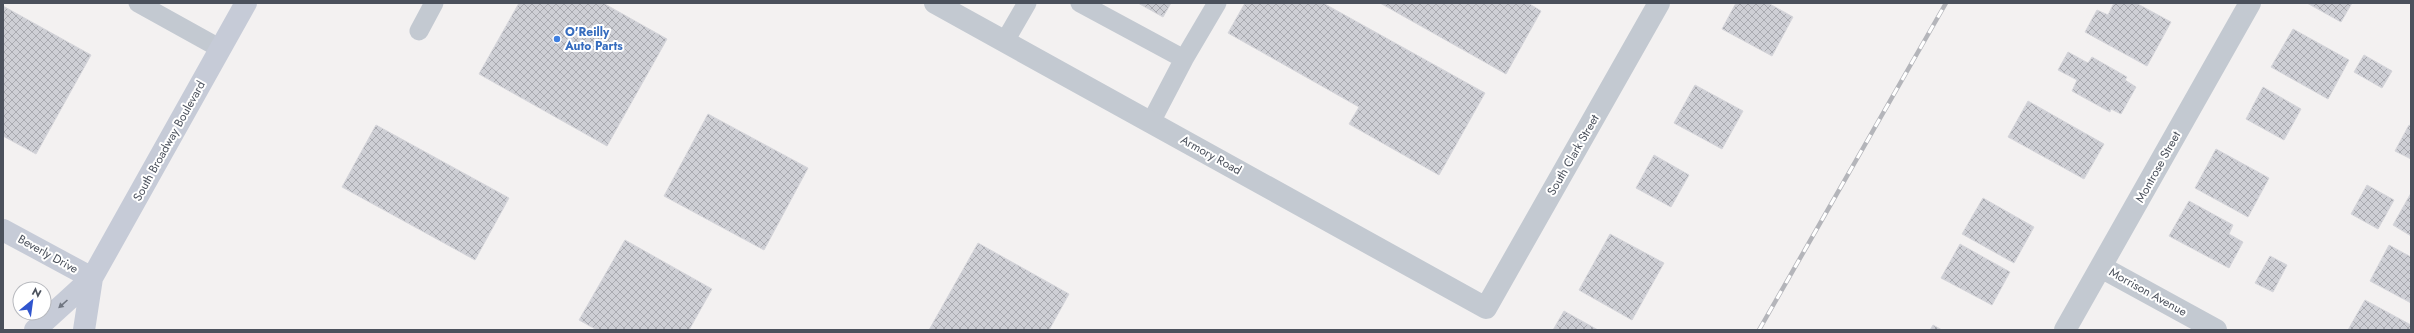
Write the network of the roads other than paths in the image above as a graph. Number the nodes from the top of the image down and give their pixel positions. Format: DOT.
graph roads {
  1 [pos="138,3"];
  2 [pos="246,3"];
  3 [pos="434,3"];
  4 [pos="935,3"];
  5 [pos="1027,3"];
  6 [pos="1080,3"];
  7 [pos="1217,3"];
  8 [pos="1659,3"];
  9 [pos="2250,3"];
  10 [pos="418,31"];
  11 [pos="1005,41"];
  12 [pos="221,49"];
  13 [pos="1184,59"];
  14 [pos="1151,122"];
  15 [pos="3,230"];
  16 [pos="2101,267"];
  17 [pos="92,278"];
  18 [pos="1486,308"];
  19 [pos="35,330"];
  20 [pos="84,330"];
  21 [pos="2065,330"];
  22 [pos="2216,330"];
  1 -- 12 [label="lane"];
  2 -- 12 [label="main road, South Broadway Boulevard"];
  3 -- 10 [label="lane"];
  4 -- 11 [label="street, Armory Road"];
  5 -- 11 [label="lane"];
  6 -- 13 [label="lane"];
  7 -- 13 [label="lane"];
  8 -- 18 [label="street, South Clark Street"];
  9 -- 16 [label="street, Montrose Street"];
  11 -- 14 [label="street, Armory Road"];
  12 -- 17 [label="main road, South Broadway Boulevard"];
  13 -- 14 [label="lane"];
  14 -- 18 [label="street, Armory Road"];
  15 -- 17 [label="main road, Beverly Drive"];
  16 -- 21 [label="street, Montrose Street"];
  16 -- 22 [label="street, Morrison Avenue"];
  17 -- 19 [label="main road, South Broadway Boulevard, one-way"];
  17 -- 20 [label="main road, South Broadway Boulevard"];
}
